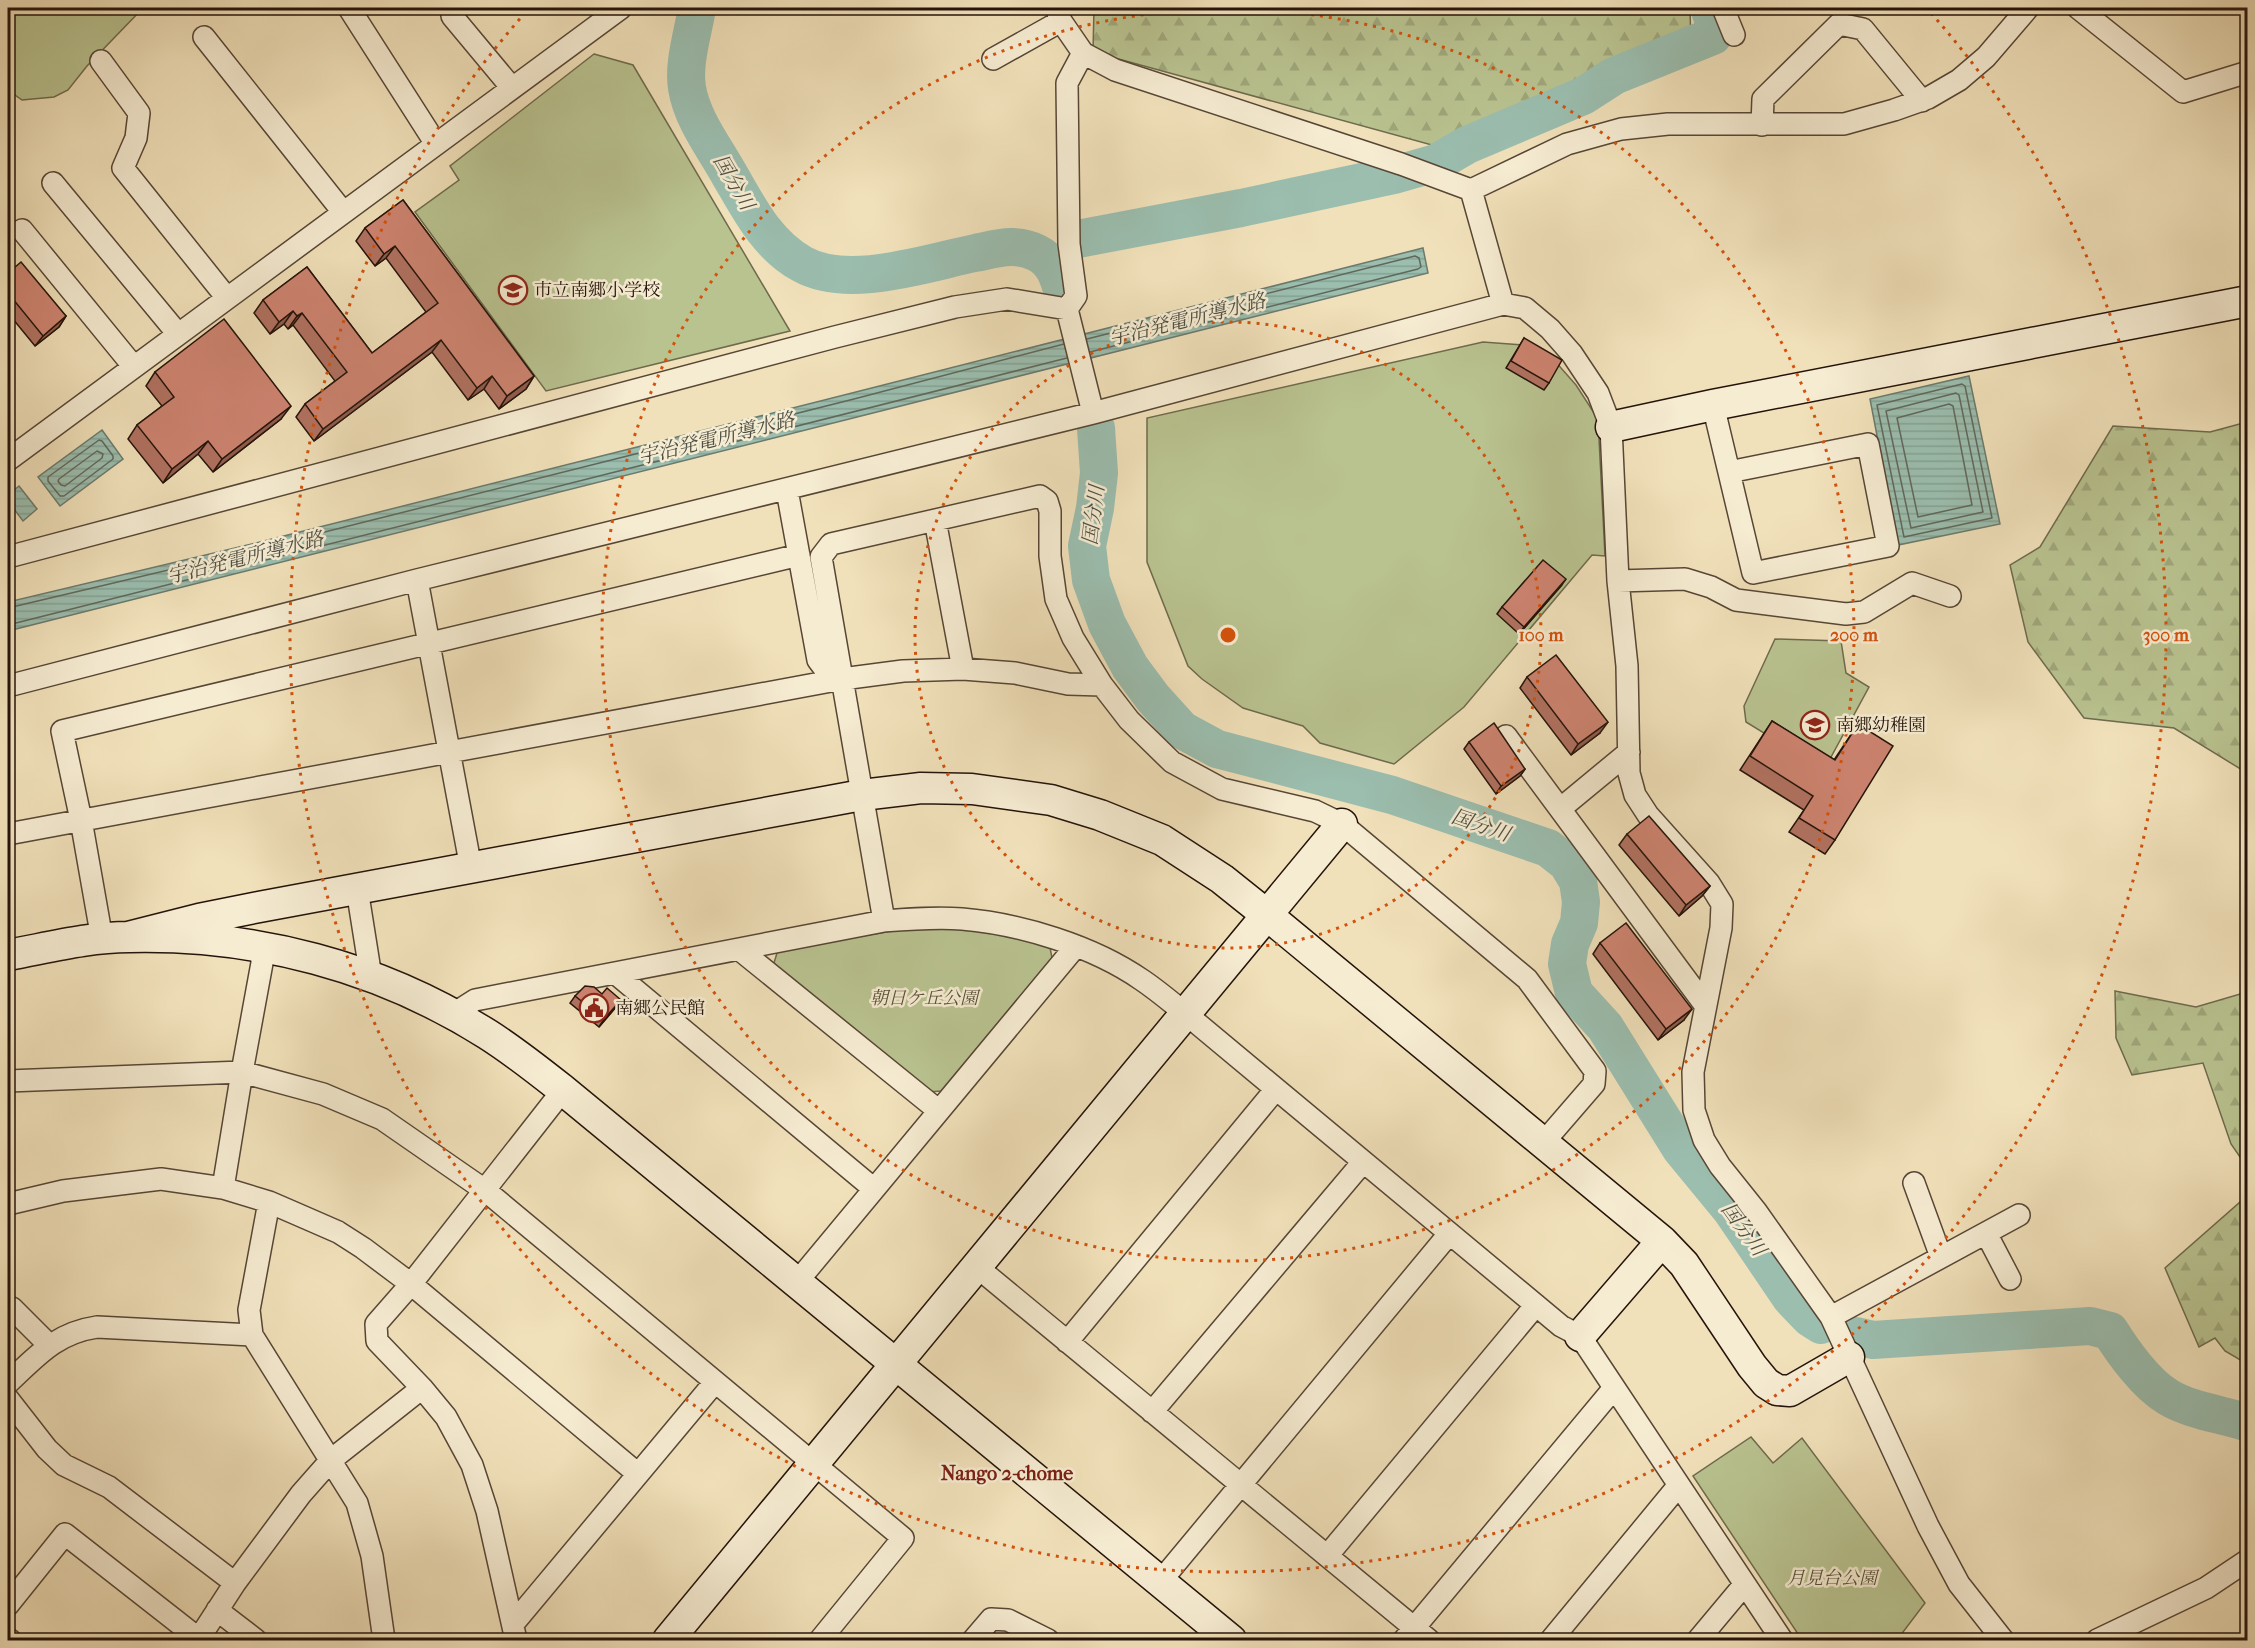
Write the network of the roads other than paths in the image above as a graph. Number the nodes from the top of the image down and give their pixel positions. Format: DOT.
graph roads {
  1 [pos="349,8"];
  2 [pos="621,8"];
  3 [pos="1722,8"];
  4 [pos="2025,8"];
  5 [pos="2078,8"];
  6 [pos="1059,14"];
  7 [pos="452,16"];
  8 [pos="1734,35"];
  9 [pos="204,37"];
  10 [pos="1083,53"];
  11 [pos="993,59"];
  12 [pos="101,61"];
  13 [pos="2247,72"];
  14 [pos="512,88"];
  15 [pos="1922,100"];
  16 [pos="1762,125"];
  17 [pos="436,144"];
  18 [pos="53,183"];
  19 [pos="1471,190"];
  20 [pos="343,212"];
  21 [pos="22,230"];
  22 [pos="227,298"];
  23 [pos="2247,301"];
  24 [pos="1503,304"];
  25 [pos="1067,309"];
  26 [pos="178,334"];
  27 [pos="134,367"];
  28 [pos="1713,405"];
  29 [pos="1093,413"];
  30 [pos="1611,428"];
  31 [pos="8,460"];
  32 [pos="1729,472"];
  33 [pos="787,490"];
  34 [pos="935,520"];
  35 [pos="799,555"];
  36 [pos="8,557"];
  37 [pos="417,580"];
  38 [pos="1618,580"];
  39 [pos="1950,596"];
  40 [pos="429,643"];
  41 [pos="963,669"];
  42 [pos="842,679"];
  43 [pos="1102,685"];
  44 [pos="8,686"];
  45 [pos="1506,736"];
  46 [pos="449,752"];
  47 [pos="1629,752"];
  48 [pos="862,795"];
  49 [pos="1560,809"];
  50 [pos="81,820"];
  51 [pos="1342,824"];
  52 [pos="8,834"];
  53 [pos="471,868"];
  54 [pos="357,889"];
  55 [pos="259,907"];
  56 [pos="1267,915"];
  57 [pos="884,921"];
  58 [pos="115,938"];
  59 [pos="261,946"];
  60 [pos="1076,946"];
  61 [pos="740,950"];
  62 [pos="8,955"];
  63 [pos="615,973"];
  64 [pos="371,977"];
  65 [pos="1706,1005"];
  66 [pos="453,1014"];
  67 [pos="1186,1014"];
  68 [pos="242,1072"];
  69 [pos="8,1081"];
  70 [pos="1276,1089"];
  71 [pos="564,1090"];
  72 [pos="939,1111"];
  73 [pos="1543,1143"];
  74 [pos="1363,1162"];
  75 [pos="1914,1183"];
  76 [pos="223,1188"];
  77 [pos="874,1189"];
  78 [pos="486,1191"];
  79 [pos="269,1202"];
  80 [pos="8,1204"];
  81 [pos="2019,1215"];
  82 [pos="1986,1233"];
  83 [pos="1449,1234"];
  84 [pos="1662,1241"];
  85 [pos="1941,1257"];
  86 [pos="977,1267"];
  87 [pos="2010,1279"];
  88 [pos="796,1282"];
  89 [pos="411,1284"];
  90 [pos="1536,1305"];
  91 [pos="8,1312"];
  92 [pos="1831,1317"];
  93 [pos="252,1335"];
  94 [pos="1580,1336"];
  95 [pos="1067,1342"];
  96 [pos="49,1345"];
  97 [pos="1849,1356"];
  98 [pos="896,1365"];
  99 [pos="715,1382"];
  100 [pos="8,1383"];
  101 [pos="422,1388"];
  102 [pos="1614,1388"];
  103 [pos="8,1399"];
  104 [pos="1152,1412"];
  105 [pos="331,1460"];
  106 [pos="815,1463"];
  107 [pos="638,1474"];
  108 [pos="1240,1485"];
  109 [pos="1679,1485"];
  110 [pos="1326,1556"];
  111 [pos="2247,1560"];
  112 [pos="1160,1582"];
  113 [pos="235,1583"];
  114 [pos="1744,1585"];
  115 [pos="8,1605"];
  116 [pos="217,1610"];
  117 [pos="514,1632"];
  118 [pos="1416,1637"];
  119 [pos="199,1640"];
  120 [pos="256,1641"];
  121 [pos="384,1641"];
  122 [pos="668,1641"];
  123 [pos="820,1641"];
  124 [pos="973,1641"];
  125 [pos="1048,1641"];
  126 [pos="1231,1641"];
  127 [pos="1551,1641"];
  128 [pos="1698,1641"];
  129 [pos="1782,1641"];
  130 [pos="2003,1641"];
  131 [pos="2097,1641"];
  1 -- 17 [label="street"];
  2 -- 14 [label="street"];
  3 -- 8 [label="street"];
  4 -- 15 [label="street"];
  5 -- 13 [label="street"];
  6 -- 10 [label="street"];
  6 -- 11 [label="street"];
  7 -- 14 [label="street"];
  9 -- 20 [label="street"];
  10 -- 19 [label="street"];
  10 -- 25 [label="street"];
  12 -- 22 [label="street"];
  14 -- 17 [label="street"];
  15 -- 16 [label="street"];
  15 -- 16 [label="street"];
  16 -- 19 [label="street"];
  17 -- 20 [label="street"];
  18 -- 26 [label="street"];
  19 -- 24 [label="street"];
  20 -- 22 [label="street"];
  21 -- 27 [label="street"];
  22 -- 26 [label="street"];
  23 -- 28 [label="street"];
  24 -- 29 [label="street"];
  24 -- 30 [label="street"];
  25 -- 29 [label="street"];
  25 -- 36 [label="street"];
  26 -- 27 [label="street"];
  27 -- 31 [label="street"];
  28 -- 30 [label="street"];
  28 -- 32 [label="street"];
  29 -- 33 [label="street"];
  30 -- 38 [label="street"];
  32 -- 32 [label="street"];
  33 -- 35 [label="street"];
  33 -- 37 [label="street"];
  34 -- 41 [label="street"];
  34 -- 42 [label="street"];
  34 -- 43 [label="street"];
  35 -- 40 [label="street"];
  35 -- 42 [label="street"];
  37 -- 40 [label="street"];
  37 -- 44 [label="street"];
  38 -- 39 [label="street"];
  38 -- 47 [label="street"];
  40 -- 46 [label="street"];
  40 -- 50 [label="street"];
  41 -- 42 [label="street"];
  41 -- 43 [label="street"];
  42 -- 46 [label="street"];
  42 -- 48 [label="street"];
  43 -- 51 [label="street"];
  45 -- 49 [label="street"];
  46 -- 50 [label="street"];
  46 -- 53 [label="street"];
  47 -- 49 [label="street"];
  47 -- 65 [label="street"];
  48 -- 53 [label="street"];
  48 -- 56 [label="street"];
  48 -- 57 [label="street"];
  49 -- 65 [label="street"];
  50 -- 52 [label="street"];
  50 -- 58 [label="street"];
  51 -- 56 [label="street"];
  51 -- 73 [label="street"];
  53 -- 54 [label="street"];
  54 -- 55 [label="street"];
  54 -- 64 [label="street"];
  55 -- 58 [label="street"];
  55 -- 59 [label="street"];
  56 -- 67 [label="street"];
  56 -- 73 [label="street"];
  57 -- 60 [label="street"];
  57 -- 61 [label="street"];
  58 -- 59 [label="street"];
  58 -- 62 [label="street"];
  59 -- 64 [label="street"];
  59 -- 68 [label="street"];
  60 -- 67 [label="street"];
  60 -- 72 [label="street"];
  61 -- 63 [label="street"];
  61 -- 72 [label="street"];
  63 -- 66 [label="street"];
  63 -- 77 [label="street"];
  64 -- 66 [label="street"];
  65 -- 92 [label="street"];
  66 -- 71 [label="street"];
  67 -- 70 [label="street"];
  67 -- 86 [label="street"];
  68 -- 69 [label="street"];
  68 -- 76 [label="street"];
  68 -- 78 [label="street"];
  70 -- 74 [label="street"];
  70 -- 95 [label="street"];
  71 -- 78 [label="street"];
  71 -- 88 [label="street"];
  72 -- 77 [label="street"];
  73 -- 84 [label="street"];
  74 -- 83 [label="street"];
  74 -- 104 [label="street"];
  75 -- 85 [label="street"];
  76 -- 79 [label="street"];
  76 -- 80 [label="street"];
  77 -- 88 [label="street"];
  78 -- 89 [label="street"];
  78 -- 99 [label="street"];
  79 -- 89 [label="street"];
  79 -- 93 [label="street"];
  81 -- 82 [label="street"];
  82 -- 85 [label="street"];
  82 -- 87 [label="street"];
  83 -- 90 [label="street"];
  83 -- 108 [label="street"];
  84 -- 94 [label="street"];
  84 -- 97 [label="street"];
  85 -- 92 [label="street"];
  86 -- 95 [label="street"];
  86 -- 98 [label="street"];
  88 -- 98 [label="street"];
  89 -- 101 [label="street"];
  89 -- 107 [label="street"];
  90 -- 94 [label="street"];
  90 -- 110 [label="street"];
  91 -- 96 [label="street"];
  92 -- 97 [label="street"];
  93 -- 96 [label="street"];
  93 -- 105 [label="street"];
  94 -- 102 [label="street"];
  95 -- 104 [label="street"];
  96 -- 100 [label="street"];
  97 -- 130 [label="street"];
  98 -- 106 [label="street"];
  98 -- 112 [label="street"];
  99 -- 106 [label="street"];
  99 -- 107 [label="street"];
  101 -- 105 [label="street"];
  101 -- 117 [label="street"];
  102 -- 109 [label="street"];
  102 -- 118 [label="street"];
  103 -- 113 [label="street"];
  104 -- 108 [label="street"];
  105 -- 113 [label="street"];
  105 -- 121 [label="street"];
  106 -- 122 [label="street"];
  106 -- 123 [label="street"];
  107 -- 117 [label="street"];
  108 -- 110 [label="street"];
  108 -- 112 [label="street"];
  109 -- 114 [label="street"];
  109 -- 127 [label="street"];
  110 -- 118 [label="street"];
  111 -- 131 [label="street"];
  112 -- 126 [label="street"];
  113 -- 116 [label="street"];
  114 -- 128 [label="street"];
  114 -- 129 [label="street"];
  115 -- 119 [label="street"];
  116 -- 119 [label="street"];
  116 -- 120 [label="street"];
  124 -- 125 [label="street"];
}
